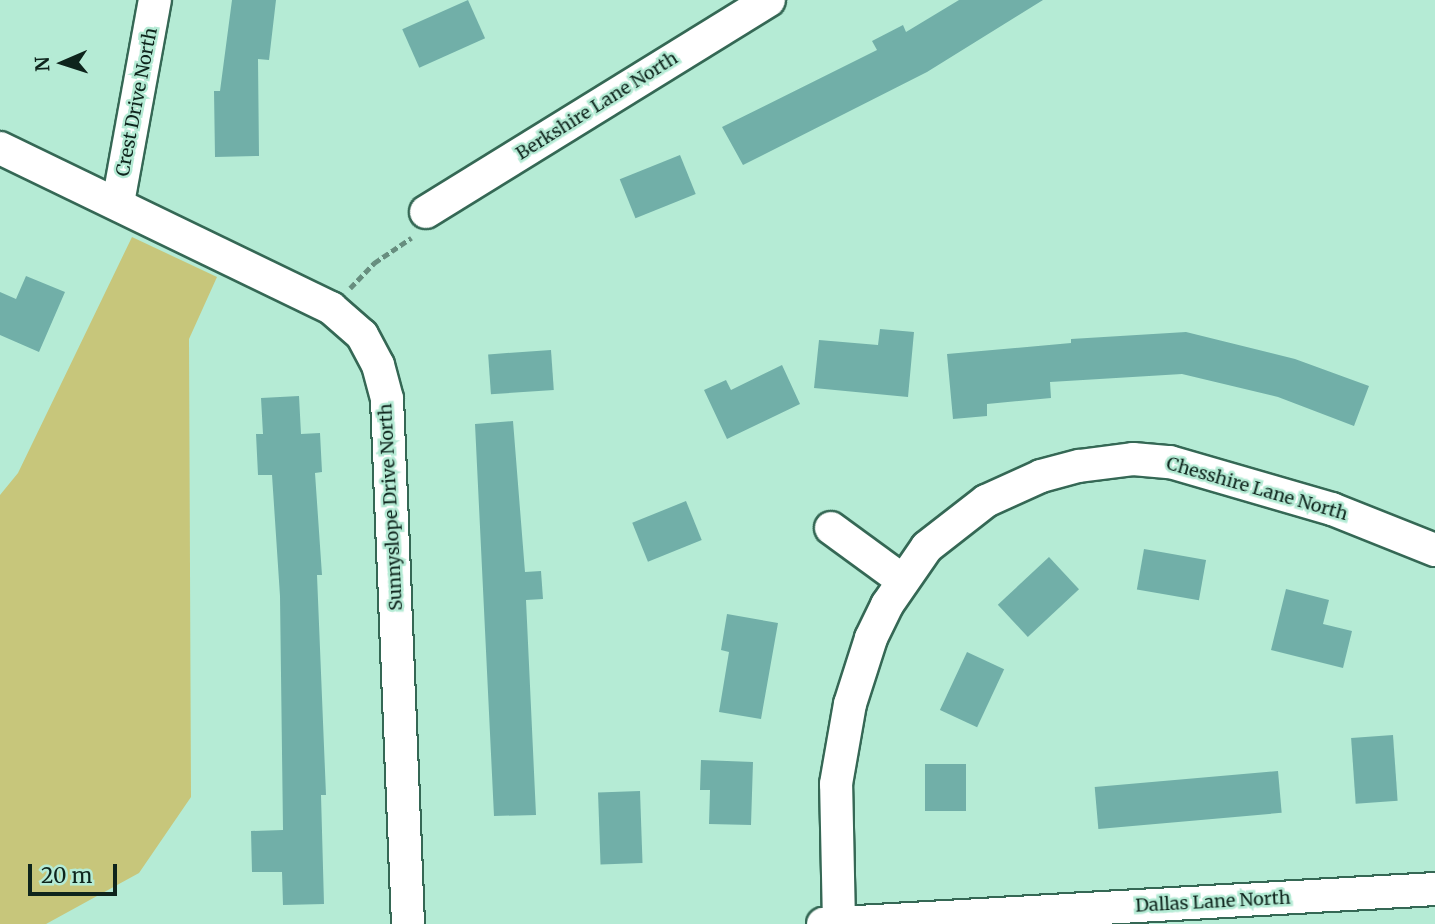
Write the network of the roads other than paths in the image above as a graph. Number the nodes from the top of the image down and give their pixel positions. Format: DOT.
graph roads {
  1 [pos="155,0"];
  2 [pos="765,1"];
  3 [pos="0,148"];
  4 [pos="118,203"];
  5 [pos="426,212"];
  6 [pos="831,528"];
  7 [pos="1435,550"];
  8 [pos="902,580"];
  9 [pos="1435,889"];
  10 [pos="831,923"];
  11 [pos="408,924"];
  1 -- 4 [label="street, Crest Drive North"];
  2 -- 5 [label="street, Berkshire Lane North"];
  3 -- 4 [label="street, Sunnyslope Drive North"];
  4 -- 11 [label="street, Sunnyslope Drive North"];
  6 -- 8 [label="street"];
  7 -- 8 [label="street, Chesshire Lane North"];
  8 -- 10 [label="street, Chesshire Lane North"];
  9 -- 10 [label="street, Dallas Lane North"];
}
